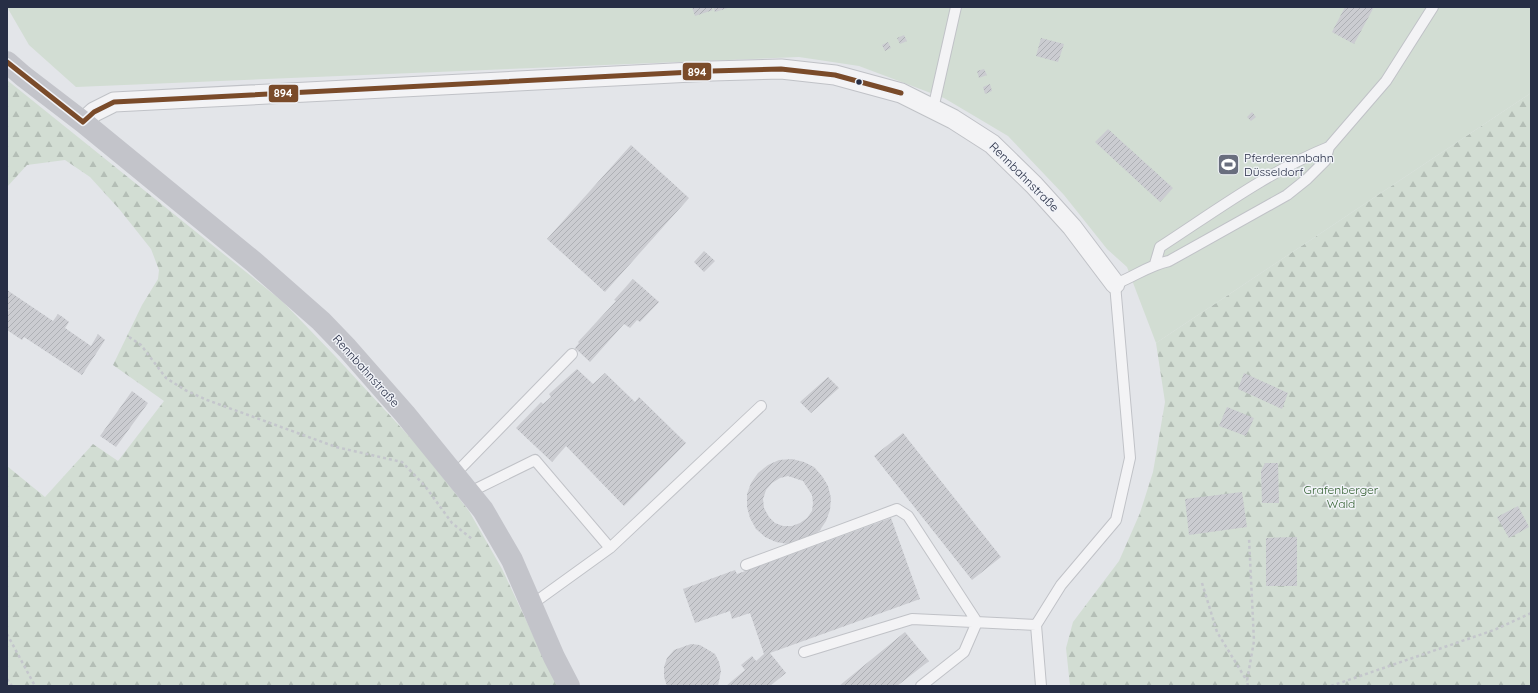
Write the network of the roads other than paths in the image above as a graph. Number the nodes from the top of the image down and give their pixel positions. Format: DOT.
graph roads {
  1 [pos="956,7"];
  2 [pos="1433,7"];
  3 [pos="7,62"];
  4 [pos="933,109"];
  5 [pos="83,122"];
  6 [pos="1329,147"];
  7 [pos="1155,264"];
  8 [pos="1115,284"];
  9 [pos="572,354"];
  10 [pos="761,406"];
  11 [pos="455,474"];
  12 [pos="470,492"];
  13 [pos="610,548"];
  14 [pos="746,565"];
  15 [pos="531,605"];
  16 [pos="977,622"];
  17 [pos="1036,625"];
  18 [pos="804,652"];
  19 [pos="569,686"];
  20 [pos="921,686"];
  21 [pos="1040,686"];
  1 -- 4 [label="lane"];
  2 -- 6 [label="lane"];
  3 -- 5 [label="street, Rennbahnstraße"];
  4 -- 5 [label="street, Rennbahnstraße"];
  4 -- 8 [label="street, Rennbahnstraße"];
  5 -- 11 [label="street, Rennbahnstraße"];
  6 -- 7 [label="lane"];
  6 -- 7 [label="lane"];
  7 -- 8 [label="lane"];
  8 -- 17 [label="lane"];
  9 -- 11 [label="lane"];
  10 -- 13 [label="lane"];
  11 -- 12 [label="street, Rennbahnstraße"];
  12 -- 13 [label="lane"];
  12 -- 15 [label="street, Rennbahnstraße"];
  13 -- 15 [label="lane"];
  14 -- 16 [label="lane"];
  15 -- 19 [label="street, Rennbahnstraße"];
  16 -- 17 [label="lane"];
  16 -- 18 [label="lane"];
  16 -- 20 [label="lane"];
  17 -- 21 [label="lane"];
}
